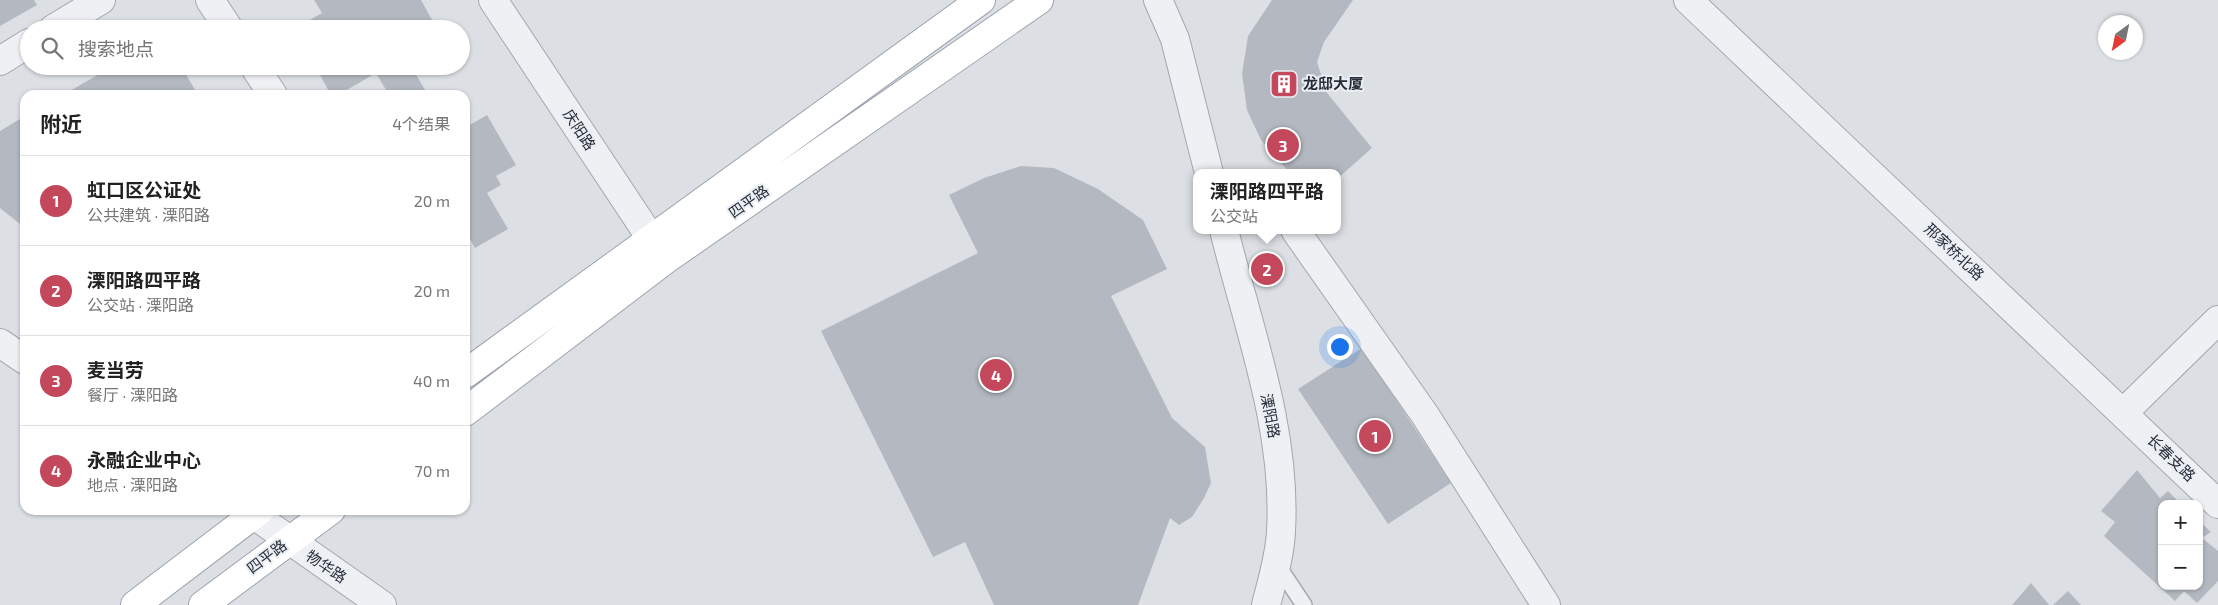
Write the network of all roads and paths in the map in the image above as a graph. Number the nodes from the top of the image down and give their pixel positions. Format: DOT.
graph roads {
  1 [pos="101,0"];
  2 [pos="210,0"];
  3 [pos="493,0"];
  4 [pos="981,0"];
  5 [pos="1039,0"];
  6 [pos="1158,0"];
  7 [pos="1688,0"];
  8 [pos="68,20"];
  9 [pos="223,20"];
  10 [pos="20,49"];
  11 [pos="0,61"];
  12 [pos="260,75"];
  13 [pos="269,90"];
  14 [pos="1209,169"];
  15 [pos="1225,234"];
  16 [pos="1298,234"];
  17 [pos="658,250"];
  18 [pos="2218,320"];
  19 [pos="0,343"];
  20 [pos="20,357"];
  21 [pos="470,371"];
  22 [pos="470,400"];
  23 [pos="2123,413"];
  24 [pos="2218,504"];
  25 [pos="250,515"];
  26 [pos="258,515"];
  27 [pos="324,515"];
  28 [pos="288,541"];
  29 [pos="1276,563"];
  30 [pos="135,605"];
  31 [pos="203,605"];
  32 [pos="382,605"];
  33 [pos="1266,605"];
  34 [pos="1304,605"];
  35 [pos="1546,605"];
  1 -- 8 [label="street"];
  2 -- 9 [label="street"];
  3 -- 17 [label="street, 庆阳路"];
  4 -- 17 [label="main road, 四平路"];
  5 -- 17 [label="main road, 四平路"];
  6 -- 14 [label="street"];
  7 -- 23 [label="street, 邢家桥北路"];
  10 -- 11 [label="street"];
  12 -- 13 [label="street"];
  15 -- 29 [label="street, 溧阳路"];
  16 -- 35 [label="street"];
  17 -- 21 [label="main road, 四平路"];
  17 -- 22 [label="main road, 四平路"];
  18 -- 23 [label="street"];
  19 -- 20 [label="street"];
  23 -- 24 [label="street, 长春支路"];
  25 -- 30 [label="main road"];
  26 -- 28 [label="street, 物华路"];
  27 -- 28 [label="main road, 四平路"];
  28 -- 31 [label="main road, 四平路"];
  28 -- 32 [label="street, 物华路"];
  29 -- 33 [label="street, 溧阳路"];
  29 -- 34 [label="lane"];
}
